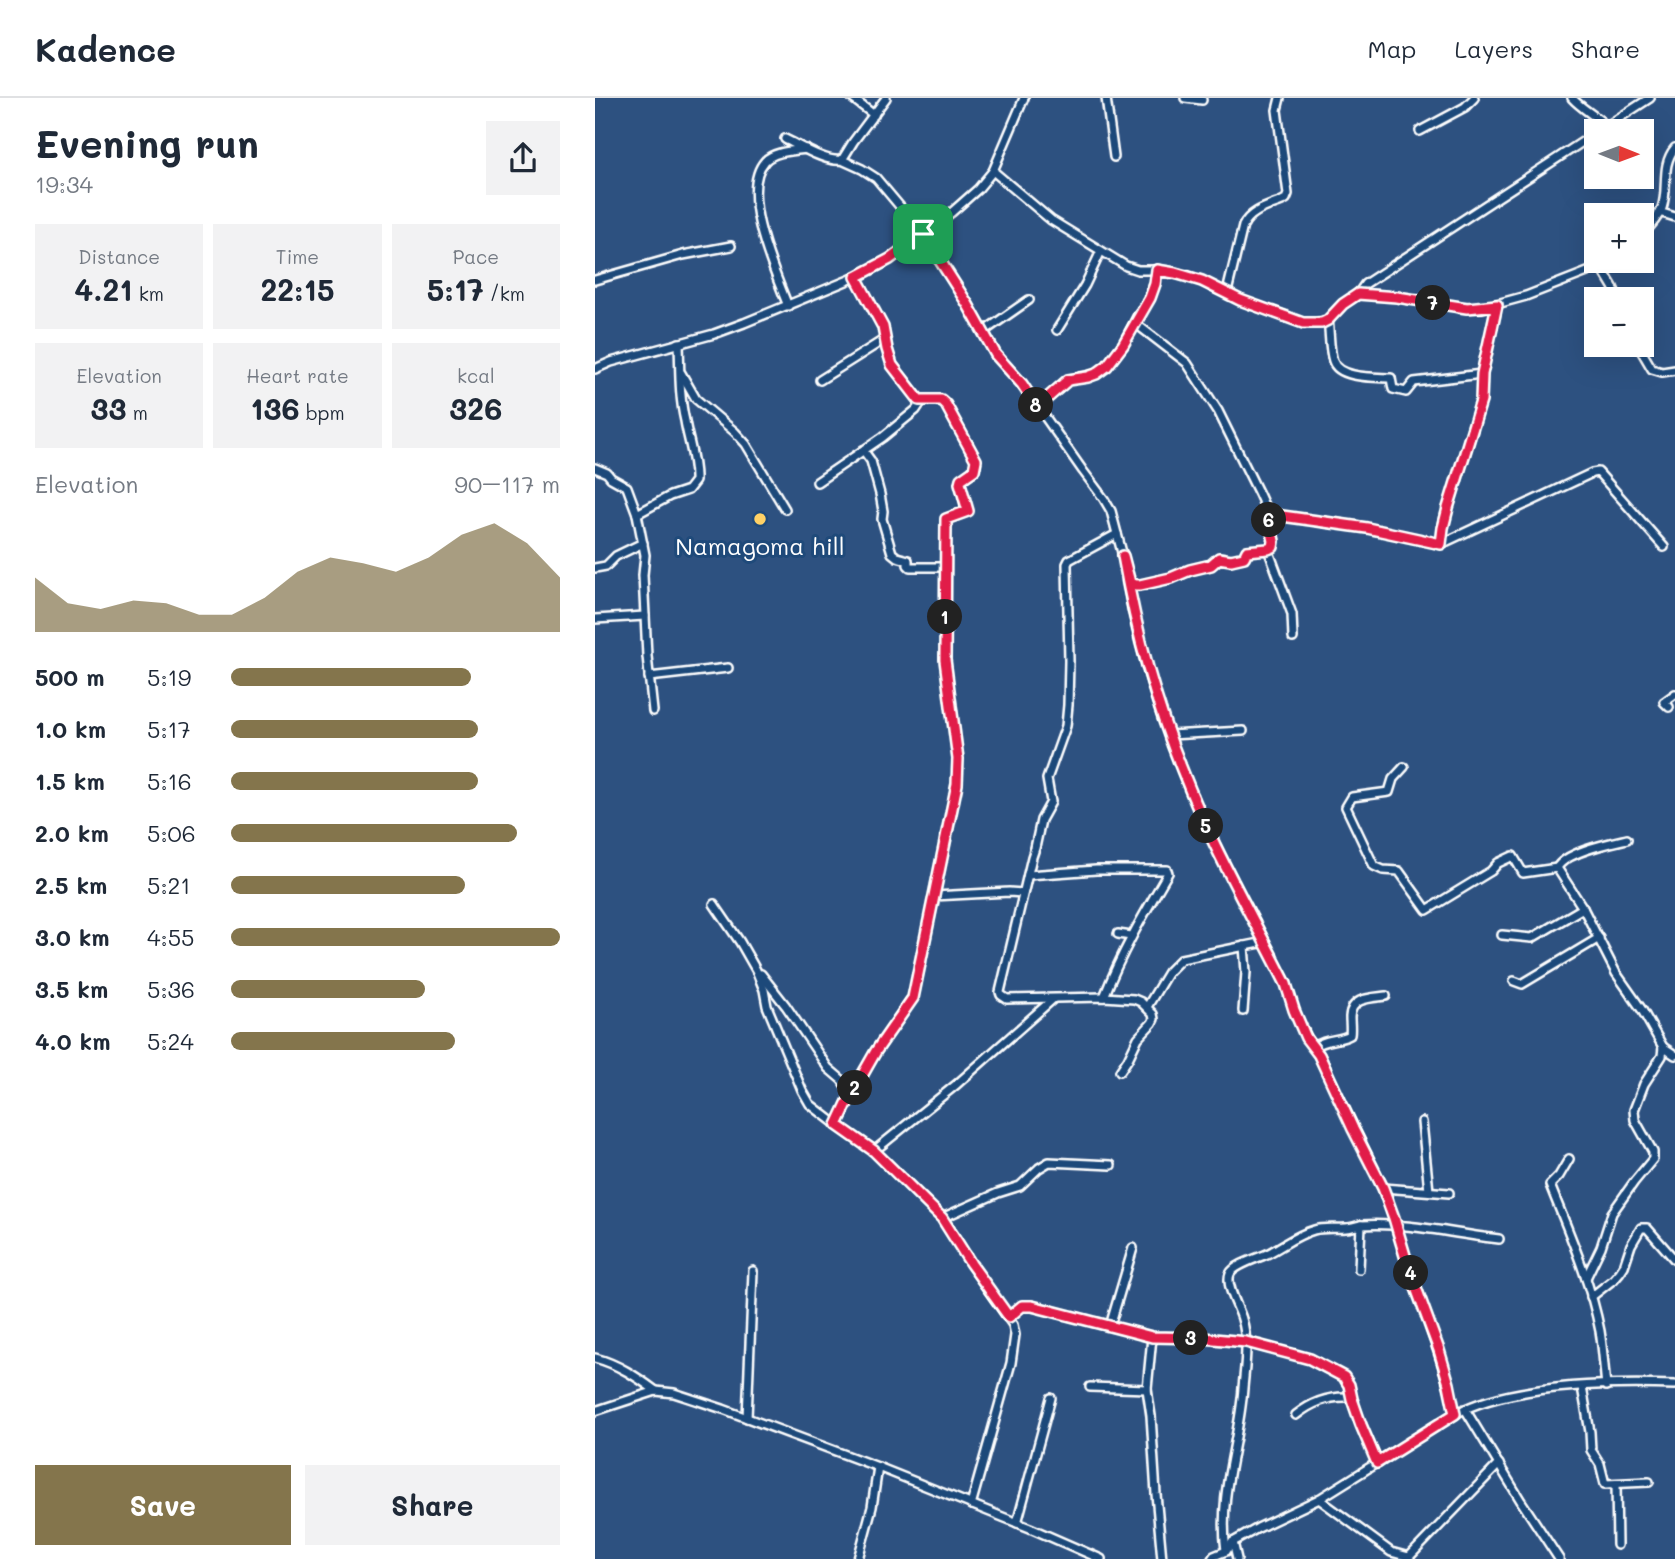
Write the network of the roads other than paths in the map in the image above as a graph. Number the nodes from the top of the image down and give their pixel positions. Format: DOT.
graph roads {
  1 [pos="852,98"];
  2 [pos="886,98"];
  3 [pos="1024,98"];
  4 [pos="1106,98"];
  5 [pos="1185,98"];
  6 [pos="1280,98"];
  7 [pos="1474,98"];
  8 [pos="1572,98"];
  9 [pos="1650,98"];
  10 [pos="1202,100"];
  11 [pos="874,115"];
  12 [pos="1599,119"];
  13 [pos="1617,119"];
  14 [pos="1420,131"];
  15 [pos="785,139"];
  16 [pos="1584,141"];
  17 [pos="1675,148"];
  18 [pos="806,149"];
  19 [pos="1114,157"];
  20 [pos="842,160"];
  21 [pos="993,171"];
  22 [pos="1659,212"];
  23 [pos="1675,217"];
  24 [pos="1654,219"];
  25 [pos="923,234"];
  26 [pos="731,246"];
  27 [pos="1101,251"];
  28 [pos="1157,270"];
  29 [pos="1585,273"];
  30 [pos="856,277"];
  31 [pos="595,280"];
  32 [pos="1227,292"];
  33 [pos="1358,294"];
  34 [pos="1030,300"];
  35 [pos="1497,305"];
  36 [pos="788,306"];
  37 [pos="1328,320"];
  38 [pos="1135,323"];
  39 [pos="1057,330"];
  40 [pos="983,332"];
  41 [pos="885,340"];
  42 [pos="679,343"];
  43 [pos="1645,357"];
  44 [pos="595,369"];
  45 [pos="1675,370"];
  46 [pos="680,373"];
  47 [pos="1482,374"];
  48 [pos="820,380"];
  49 [pos="919,400"];
  50 [pos="1037,407"];
  51 [pos="863,450"];
  52 [pos="595,468"];
  53 [pos="817,482"];
  54 [pos="785,509"];
  55 [pos="637,514"];
  56 [pos="1268,514"];
  57 [pos="1117,534"];
  58 [pos="643,544"];
  59 [pos="1441,544"];
  60 [pos="1664,547"];
  61 [pos="1268,549"];
  62 [pos="1123,556"];
  63 [pos="945,567"];
  64 [pos="595,568"];
  65 [pos="645,616"];
  66 [pos="595,619"];
  67 [pos="1293,638"];
  68 [pos="728,668"];
  69 [pos="649,677"];
  70 [pos="1675,694"];
  71 [pos="1668,707"];
  72 [pos="653,711"];
  73 [pos="1243,731"];
  74 [pos="1169,735"];
  75 [pos="1404,767"];
  76 [pos="1627,838"];
  77 [pos="1557,868"];
  78 [pos="1028,875"];
  79 [pos="1023,894"];
  80 [pos="934,896"];
  81 [pos="714,904"];
  82 [pos="1583,908"];
  83 [pos="1118,934"];
  84 [pos="1503,935"];
  85 [pos="1131,936"];
  86 [pos="1599,938"];
  87 [pos="1265,942"];
  88 [pos="1244,946"];
  89 [pos="750,960"];
  90 [pos="1514,981"];
  91 [pos="1386,996"];
  92 [pos="1104,997"];
  93 [pos="1053,999"];
  94 [pos="1147,1007"];
  95 [pos="1244,1011"];
  96 [pos="1663,1047"];
  97 [pos="1315,1049"];
  98 [pos="1675,1055"];
  99 [pos="1120,1071"];
  100 [pos="851,1095"];
  101 [pos="1422,1122"];
  102 [pos="837,1125"];
  103 [pos="874,1151"];
  104 [pos="1569,1159"];
  105 [pos="1111,1165"];
  106 [pos="1383,1188"];
  107 [pos="1429,1191"];
  108 [pos="1449,1194"];
  109 [pos="942,1218"];
  110 [pos="1361,1226"];
  111 [pos="1397,1226"];
  112 [pos="1499,1239"];
  113 [pos="1133,1248"];
  114 [pos="1675,1260"];
  115 [pos="1359,1269"];
  116 [pos="753,1271"];
  117 [pos="1586,1278"];
  118 [pos="1591,1297"];
  119 [pos="1009,1317"];
  120 [pos="1110,1326"];
  121 [pos="1152,1337"];
  122 [pos="1246,1342"];
  123 [pos="595,1359"];
  124 [pos="1675,1385"];
  125 [pos="1606,1386"];
  126 [pos="1090,1387"];
  127 [pos="1582,1387"];
  128 [pos="1147,1389"];
  129 [pos="656,1391"];
  130 [pos="1051,1398"];
  131 [pos="1352,1399"];
  132 [pos="1465,1409"];
  133 [pos="595,1411"];
  134 [pos="1455,1414"];
  135 [pos="1296,1415"];
  136 [pos="747,1418"];
  137 [pos="1377,1463"];
  138 [pos="1499,1464"];
  139 [pos="878,1468"];
  140 [pos="1649,1482"];
  141 [pos="1616,1484"];
  142 [pos="1319,1499"];
  143 [pos="971,1504"];
  144 [pos="1017,1523"];
  145 [pos="1233,1542"];
  146 [pos="1617,1545"];
  147 [pos="1226,1550"];
  148 [pos="1410,1558"];
  149 [pos="858,1559"];
  150 [pos="1101,1559"];
  151 [pos="1162,1559"];
  152 [pos="1212,1559"];
  153 [pos="1237,1559"];
  154 [pos="1559,1559"];
  1 -- 11 [label="street"];
  2 -- 11 [label="street"];
  3 -- 21 [label="street"];
  4 -- 19 [label="street"];
  5 -- 10 [label="street"];
  6 -- 32 [label="street"];
  7 -- 14 [label="street"];
  8 -- 12 [label="street"];
  9 -- 13 [label="street"];
  11 -- 20 [label="street"];
  15 -- 18 [label="street"];
  16 -- 33 [label="street"];
  17 -- 22 [label="street"];
  18 -- 20 [label="street"];
  18 -- 36 [label="street"];
  20 -- 25 [label="street"];
  21 -- 25 [label="street"];
  21 -- 27 [label="street"];
  22 -- 23 [label="street"];
  22 -- 24 [label="street"];
  25 -- 30 [label="street"];
  25 -- 40 [label="street"];
  26 -- 31 [label="street"];
  27 -- 28 [label="street"];
  27 -- 39 [label="street"];
  28 -- 32 [label="street"];
  28 -- 38 [label="street"];
  29 -- 35 [label="street"];
  30 -- 36 [label="street"];
  30 -- 41 [label="street"];
  32 -- 37 [label="street"];
  33 -- 35 [label="street"];
  33 -- 37 [label="street"];
  34 -- 40 [label="street"];
  35 -- 47 [label="street"];
  36 -- 42 [label="street"];
  37 -- 47 [label="street"];
  38 -- 50 [label="street"];
  38 -- 56 [label="street"];
  40 -- 50 [label="street"];
  41 -- 48 [label="street"];
  41 -- 49 [label="street"];
  42 -- 44 [label="street"];
  42 -- 46 [label="street"];
  43 -- 45 [label="street"];
  46 -- 54 [label="street"];
  46 -- 55 [label="street"];
  47 -- 59 [label="street"];
  49 -- 51 [label="street"];
  49 -- 63 [label="street"];
  50 -- 57 [label="street"];
  51 -- 53 [label="street"];
  51 -- 63 [label="street"];
  52 -- 55 [label="street"];
  55 -- 58 [label="street"];
  56 -- 59 [label="street"];
  56 -- 61 [label="street"];
  57 -- 62 [label="street"];
  57 -- 78 [label="street"];
  58 -- 64 [label="street"];
  58 -- 65 [label="street"];
  59 -- 60 [label="street"];
  61 -- 62 [label="street"];
  61 -- 67 [label="street"];
  62 -- 74 [label="street"];
  63 -- 80 [label="street"];
  65 -- 66 [label="street"];
  65 -- 69 [label="street"];
  68 -- 69 [label="street"];
  69 -- 72 [label="street"];
  70 -- 71 [label="street"];
  73 -- 74 [label="street"];
  74 -- 87 [label="street"];
  75 -- 77 [label="street"];
  76 -- 77 [label="street"];
  77 -- 82 [label="street"];
  78 -- 79 [label="street"];
  78 -- 85 [label="street"];
  79 -- 80 [label="street"];
  79 -- 93 [label="street"];
  80 -- 100 [label="street"];
  81 -- 89 [label="street"];
  82 -- 84 [label="street"];
  82 -- 86 [label="street"];
  83 -- 85 [label="street"];
  85 -- 92 [label="street"];
  86 -- 90 [label="street"];
  86 -- 96 [label="street"];
  87 -- 88 [label="street"];
  87 -- 97 [label="street"];
  88 -- 94 [label="street"];
  88 -- 95 [label="street"];
  89 -- 100 [label="street"];
  89 -- 102 [label="street"];
  91 -- 97 [label="street"];
  92 -- 93 [label="street"];
  92 -- 94 [label="street"];
  93 -- 103 [label="street"];
  94 -- 99 [label="street"];
  96 -- 98 [label="street"];
  96 -- 117 [label="street"];
  97 -- 106 [label="street"];
  100 -- 102 [label="street"];
  101 -- 107 [label="street"];
  102 -- 103 [label="street"];
  103 -- 109 [label="street"];
  104 -- 117 [label="street"];
  105 -- 109 [label="street"];
  106 -- 107 [label="street"];
  106 -- 111 [label="street"];
  107 -- 108 [label="street"];
  109 -- 119 [label="street"];
  110 -- 111 [label="street"];
  110 -- 115 [label="street"];
  110 -- 122 [label="street"];
  111 -- 112 [label="street"];
  111 -- 134 [label="street"];
  113 -- 120 [label="street"];
  114 -- 118 [label="street"];
  116 -- 136 [label="street"];
  117 -- 118 [label="street"];
  118 -- 125 [label="street"];
  119 -- 120 [label="street"];
  119 -- 143 [label="street"];
  120 -- 121 [label="street"];
  121 -- 122 [label="street"];
  121 -- 128 [label="street"];
  122 -- 131 [label="street"];
  122 -- 147 [label="street"];
  123 -- 129 [label="street"];
  124 -- 125 [label="street"];
  125 -- 127 [label="street"];
  126 -- 128 [label="street"];
  127 -- 132 [label="street"];
  127 -- 141 [label="street"];
  128 -- 151 [label="street"];
  129 -- 133 [label="street"];
  129 -- 136 [label="street"];
  130 -- 144 [label="street"];
  131 -- 135 [label="street"];
  131 -- 137 [label="street"];
  132 -- 134 [label="street"];
  132 -- 138 [label="street"];
  134 -- 137 [label="street"];
  136 -- 139 [label="street"];
  137 -- 142 [label="street"];
  138 -- 148 [label="street"];
  138 -- 154 [label="street"];
  139 -- 143 [label="street"];
  139 -- 149 [label="street"];
  140 -- 141 [label="street"];
  141 -- 146 [label="street"];
  142 -- 145 [label="street"];
  142 -- 148 [label="street"];
  143 -- 144 [label="street"];
  144 -- 150 [label="street"];
  145 -- 147 [label="street"];
  145 -- 153 [label="street"];
  147 -- 152 [label="street"];
}
